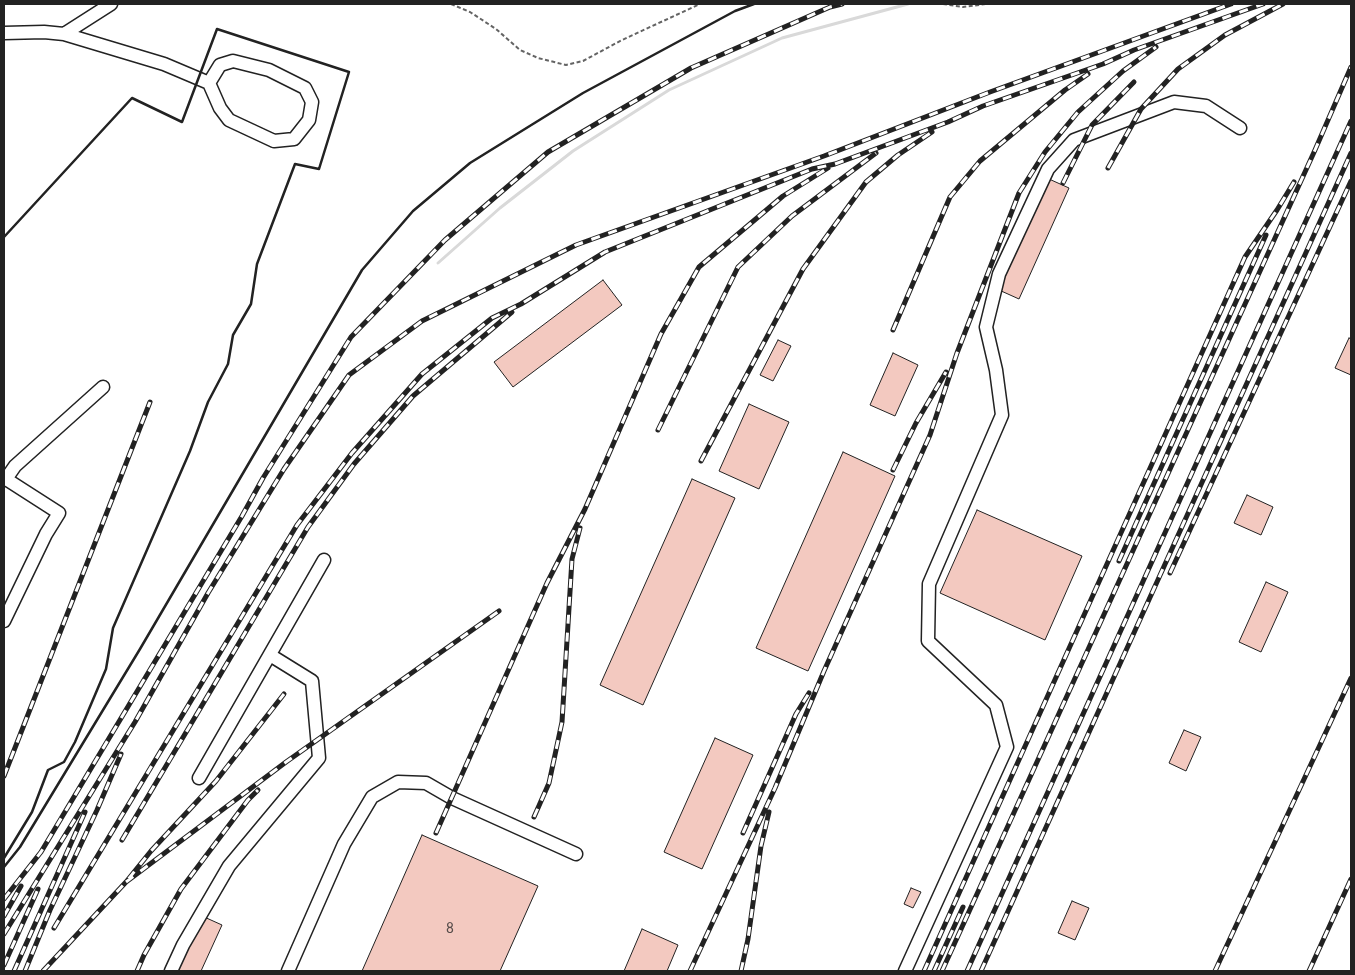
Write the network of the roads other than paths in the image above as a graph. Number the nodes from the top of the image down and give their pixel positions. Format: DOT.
graph roads {
  1 [pos="111,4"];
  2 [pos="4,33"];
  3 [pos="64,34"];
  4 [pos="209,83"];
  5 [pos="1240,128"];
  6 [pos="104,387"];
  7 [pos="5,479"];
  8 [pos="324,560"];
  9 [pos="4,621"];
  10 [pos="270,654"];
  11 [pos="199,778"];
  12 [pos="576,854"];
  13 [pos="171,971"];
  14 [pos="288,971"];
  15 [pos="906,971"];
  1 -- 3 [label="street"];
  2 -- 3 [label="street"];
  3 -- 4 [label="street"];
  4 -- 4 [label="street"];
  5 -- 15 [label="street"];
  6 -- 7 [label="street"];
  7 -- 9 [label="street"];
  8 -- 10 [label="street"];
  10 -- 11 [label="street"];
  10 -- 13 [label="street"];
  12 -- 14 [label="street"];
}
